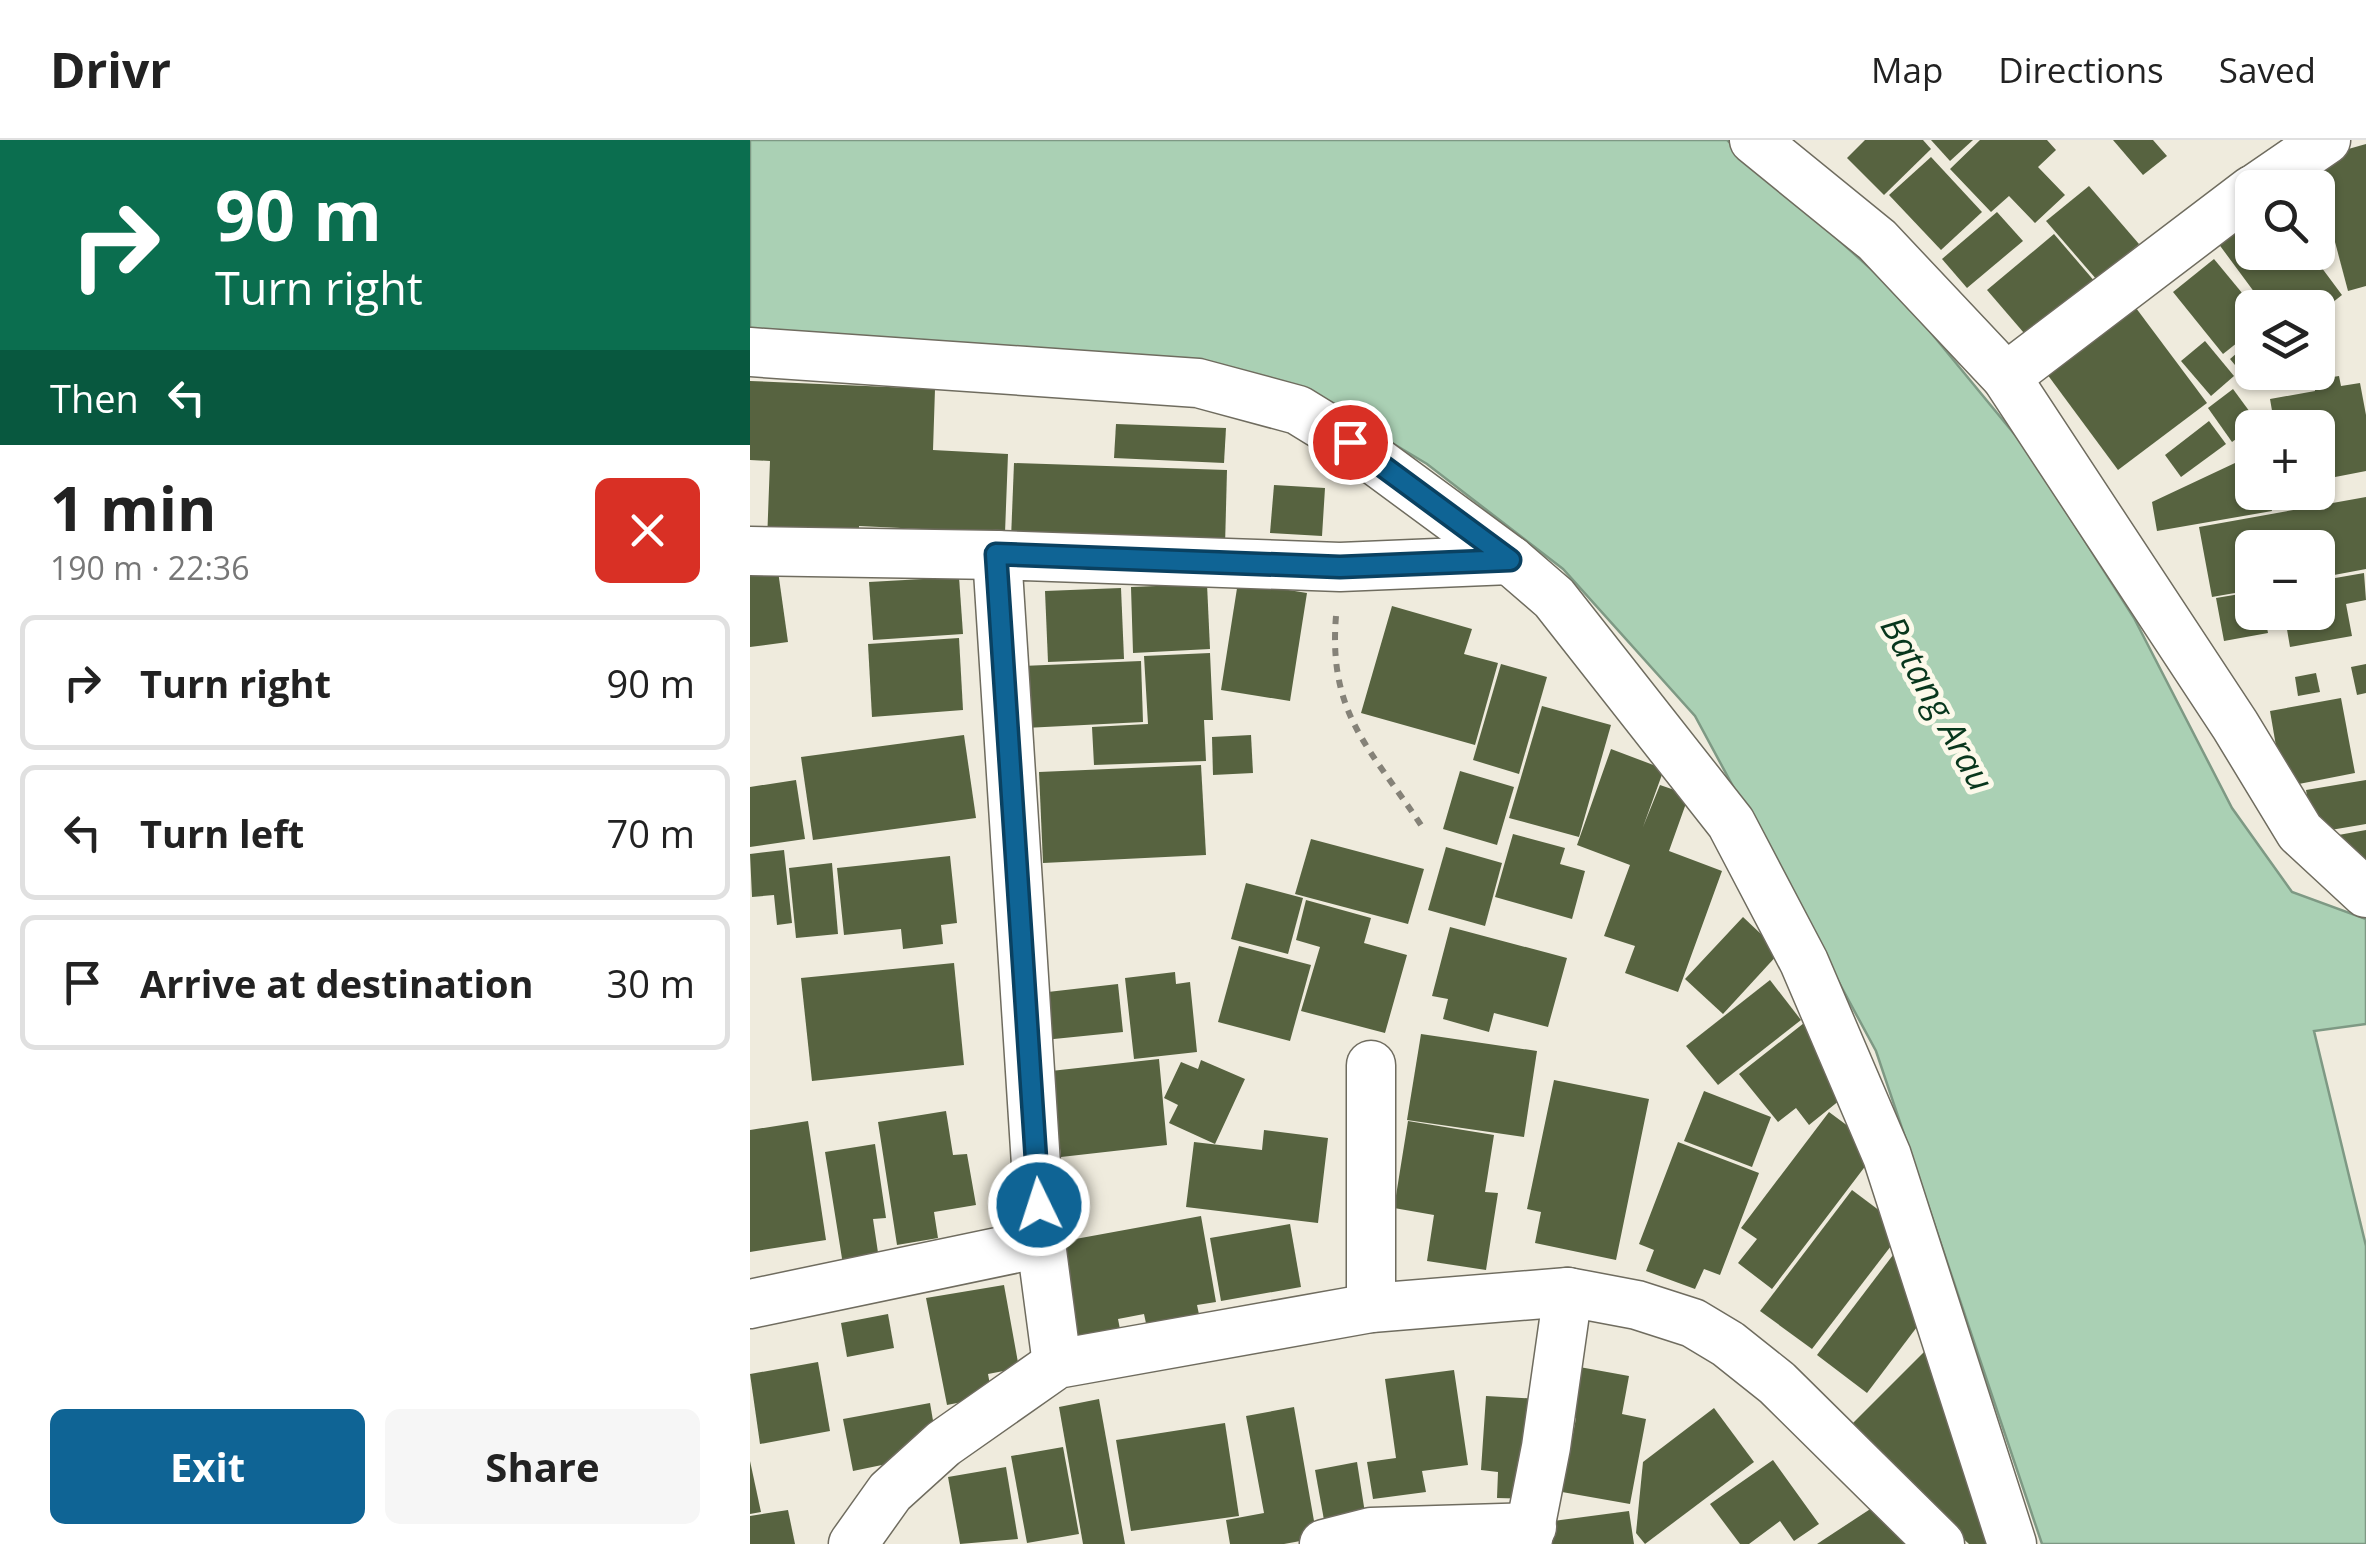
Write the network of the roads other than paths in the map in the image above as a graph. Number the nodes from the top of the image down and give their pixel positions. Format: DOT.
graph roads {
  1 [pos="1754,140"];
  2 [pos="2326,140"];
  3 [pos="2282,170"];
  4 [pos="2235,203"];
  5 [pos="750,352"];
  6 [pos="2006,376"];
  7 [pos="750,551"];
  8 [pos="996,554"];
  9 [pos="1510,560"];
  10 [pos="2366,892"];
  11 [pos="1371,1065"];
  12 [pos="1041,1243"];
  13 [pos="1568,1292"];
  14 [pos="750,1304"];
  15 [pos="1372,1308"];
  16 [pos="1057,1364"];
  17 [pos="1529,1535"];
  18 [pos="853,1544"];
  19 [pos="1324,1544"];
  20 [pos="1940,1544"];
  21 [pos="2012,1544"];
  1 -- 6 [label="street"];
  2 -- 3 [label="street"];
  4 -- 6 [label="street"];
  5 -- 9 [label="street"];
  6 -- 10 [label="street"];
  7 -- 8 [label="street"];
  8 -- 9 [label="street"];
  8 -- 12 [label="street"];
  9 -- 21 [label="street"];
  11 -- 15 [label="street"];
  12 -- 14 [label="street"];
  12 -- 16 [label="street"];
  13 -- 15 [label="street"];
  13 -- 17 [label="street"];
  13 -- 20 [label="street"];
  15 -- 16 [label="street"];
  16 -- 18 [label="street"];
  17 -- 19 [label="street"];
}
